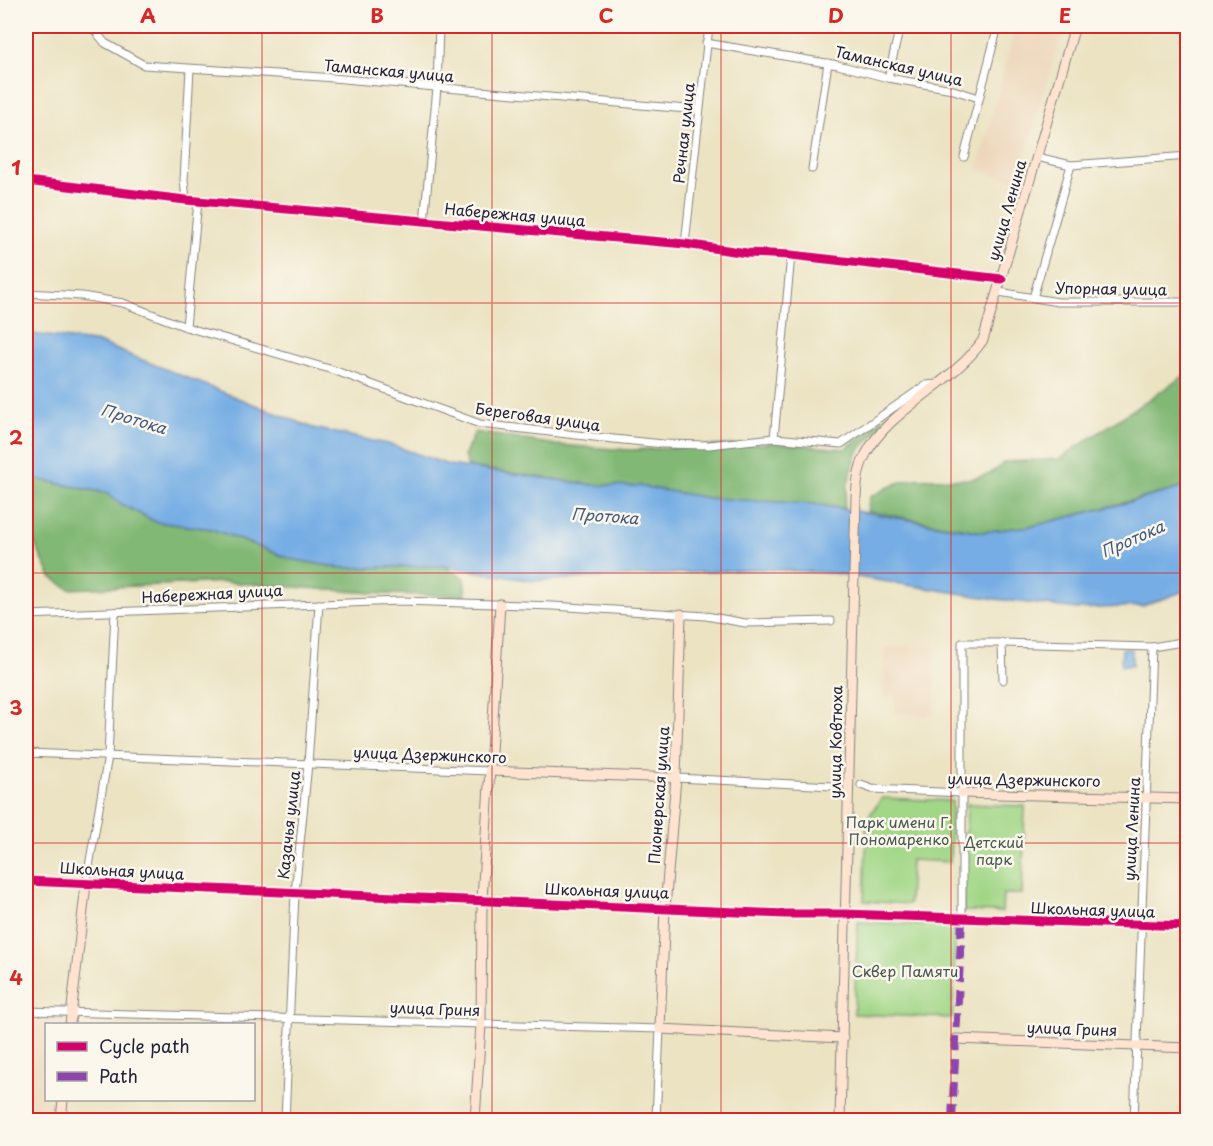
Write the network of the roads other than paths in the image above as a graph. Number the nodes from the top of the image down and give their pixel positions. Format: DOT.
graph roads {
  1 [pos="91,26"];
  2 [pos="439,26"];
  3 [pos="710,26"];
  4 [pos="900,26"];
  5 [pos="998,26"];
  6 [pos="1075,26"];
  7 [pos="706,43"];
  8 [pos="828,63"];
  9 [pos="190,69"];
  10 [pos="888,78"];
  11 [pos="437,88"];
  12 [pos="979,98"];
  13 [pos="698,111"];
  14 [pos="1188,156"];
  15 [pos="964,157"];
  16 [pos="1037,158"];
  17 [pos="1071,165"];
  18 [pos="812,169"];
  19 [pos="26,181"];
  20 [pos="186,200"];
  21 [pos="198,201"];
  22 [pos="424,222"];
  23 [pos="685,244"];
  24 [pos="791,255"];
  25 [pos="1002,279"];
  26 [pos="999,292"];
  27 [pos="26,293"];
  28 [pos="1033,298"];
  29 [pos="1188,302"];
  30 [pos="186,327"];
  31 [pos="939,384"];
  32 [pos="774,438"];
  33 [pos="856,497"];
  34 [pos="319,604"];
  35 [pos="500,604"];
  36 [pos="115,612"];
  37 [pos="681,614"];
  38 [pos="26,615"];
  39 [pos="831,621"];
  40 [pos="1188,641"];
  41 [pos="1002,643"];
  42 [pos="1152,647"];
  43 [pos="1003,680"];
  44 [pos="26,753"];
  45 [pos="108,756"];
  46 [pos="308,764"];
  47 [pos="490,771"];
  48 [pos="676,778"];
  49 [pos="861,784"];
  50 [pos="833,786"];
  51 [pos="962,794"];
  52 [pos="1148,797"];
  53 [pos="1188,799"];
  54 [pos="26,881"];
  55 [pos="86,884"];
  56 [pos="295,893"];
  57 [pos="482,900"];
  58 [pos="664,908"];
  59 [pos="846,914"];
  60 [pos="962,919"];
  61 [pos="1140,926"];
  62 [pos="1188,926"];
  63 [pos="26,1011"];
  64 [pos="71,1011"];
  65 [pos="291,1018"];
  66 [pos="70,1023"];
  67 [pos="481,1024"];
  68 [pos="660,1029"];
  69 [pos="843,1038"];
  70 [pos="956,1039"];
  71 [pos="1137,1045"];
  72 [pos="1188,1048"];
  73 [pos="63,1101"];
  74 [pos="61,1120"];
  75 [pos="285,1120"];
  76 [pos="475,1120"];
  77 [pos="656,1120"];
  78 [pos="840,1120"];
  79 [pos="1134,1120"];
  1 -- 9 [label="street, Таманская улица"];
  2 -- 11 [label="street"];
  3 -- 7 [label="street, Речная улица"];
  4 -- 10 [label="street"];
  5 -- 12 [label="street"];
  6 -- 16 [label="street, улица Ленина"];
  7 -- 8 [label="street, Таманская улица"];
  7 -- 13 [label="street, Речная улица"];
  8 -- 10 [label="street, Таманская улица"];
  8 -- 18 [label="street"];
  9 -- 11 [label="street, Таманская улица"];
  9 -- 20 [label="street"];
  10 -- 12 [label="street, Таманская улица"];
  11 -- 13 [label="street, Таманская улица"];
  11 -- 22 [label="street"];
  12 -- 15 [label="street"];
  13 -- 23 [label="street, Речная улица"];
  14 -- 17 [label="street"];
  16 -- 17 [label="street"];
  16 -- 25 [label="street, улица Ленина"];
  17 -- 28 [label="street"];
  19 -- 20 [label="street, Набережная улица"];
  20 -- 21 [label="street, Набережная улица"];
  21 -- 22 [label="street, Набережная улица"];
  21 -- 30 [label="street"];
  22 -- 23 [label="street, Набережная улица"];
  23 -- 24 [label="street, Набережная улица"];
  24 -- 25 [label="street, Набережная улица"];
  24 -- 32 [label="street"];
  25 -- 26 [label="street, улица Ленина"];
  26 -- 28 [label="street, Упорная улица"];
  26 -- 31 [label="street, улица Ленина"];
  27 -- 30 [label="street, Береговая улица"];
  28 -- 29 [label="street, Упорная улица"];
  30 -- 32 [label="street, Береговая улица"];
  31 -- 32 [label="street, Береговая улица"];
  31 -- 33 [label="street, улица Ленина"];
  33 -- 59 [label="street, улица Ковтюха"];
  34 -- 35 [label="street, Набережная улица"];
  34 -- 36 [label="street, Набережная улица"];
  34 -- 46 [label="street, Казачья улица"];
  35 -- 37 [label="street, Набережная улица"];
  35 -- 47 [label="street"];
  36 -- 38 [label="street, Набережная улица"];
  36 -- 45 [label="street"];
  37 -- 39 [label="street, Набережная улица"];
  37 -- 48 [label="street, Пионерская улица"];
  40 -- 42 [label="street"];
  41 -- 42 [label="street"];
  41 -- 43 [label="street"];
  41 -- 51 [label="street"];
  42 -- 52 [label="street, улица Ленина"];
  44 -- 45 [label="street, улица Дзержинского"];
  45 -- 46 [label="street, улица Дзержинского"];
  45 -- 55 [label="street"];
  46 -- 47 [label="street, улица Дзержинского"];
  46 -- 56 [label="street, Казачья улица"];
  47 -- 48 [label="street, улица Дзержинского"];
  47 -- 57 [label="street"];
  48 -- 50 [label="street, улица Дзержинского"];
  48 -- 58 [label="street, Пионерская улица"];
  49 -- 51 [label="street, улица Дзержинского"];
  51 -- 52 [label="street, улица Дзержинского"];
  51 -- 60 [label="street"];
  52 -- 53 [label="street, улица Дзержинского"];
  52 -- 61 [label="street, улица Ленина"];
  54 -- 55 [label="street, Школьная улица"];
  55 -- 56 [label="street, Школьная улица"];
  55 -- 64 [label="street"];
  56 -- 57 [label="street, Школьная улица"];
  56 -- 65 [label="street, Казачья улица"];
  57 -- 58 [label="street, Школьная улица"];
  57 -- 67 [label="street"];
  58 -- 59 [label="street, Школьная улица"];
  58 -- 68 [label="street, Пионерская улица"];
  59 -- 60 [label="street, Школьная улица"];
  59 -- 69 [label="street, улица Ковтюха"];
  60 -- 61 [label="street, Школьная улица"];
  61 -- 62 [label="street, Школьная улица"];
  61 -- 71 [label="street, улица Ленина"];
  63 -- 64 [label="street, улица Гриня"];
  64 -- 65 [label="street, улица Гриня"];
  64 -- 66 [label="street"];
  65 -- 67 [label="street, улица Гриня"];
  65 -- 75 [label="street, Казачья улица"];
  67 -- 68 [label="street, улица Гриня"];
  67 -- 76 [label="street"];
  68 -- 69 [label="street, улица Гриня"];
  68 -- 77 [label="street, Пионерская улица"];
  69 -- 78 [label="street, улица Ковтюха"];
  70 -- 71 [label="street, улица Гриня"];
  71 -- 72 [label="street, улица Гриня"];
  71 -- 79 [label="street, улица Ленина"];
  73 -- 74 [label="street"];
}
